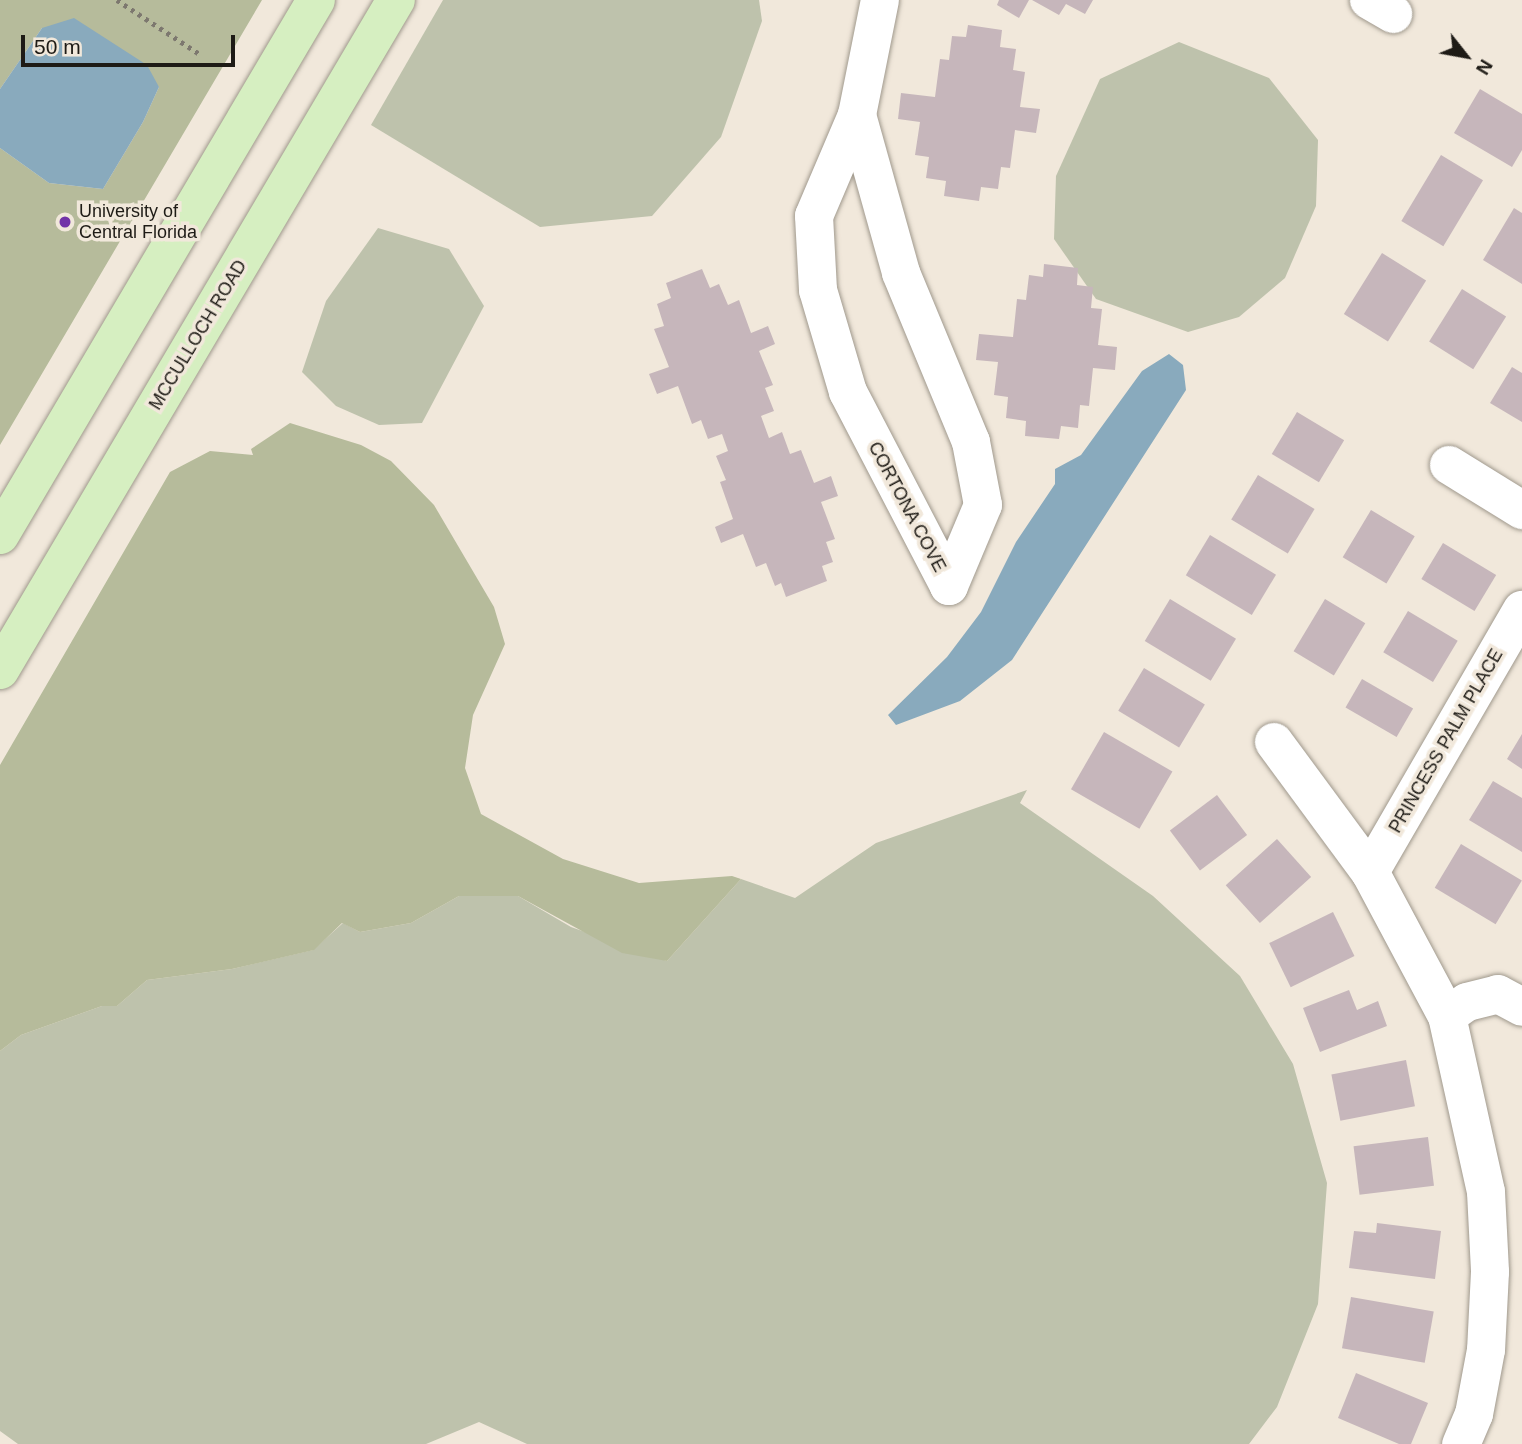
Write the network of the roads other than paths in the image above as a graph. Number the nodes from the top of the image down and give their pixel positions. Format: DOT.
graph roads {
  1 [pos="316,0"];
  2 [pos="396,0"];
  3 [pos="880,0"];
  4 [pos="857,115"];
  5 [pos="1449,465"];
  6 [pos="1522,510"];
  7 [pos="0,535"];
  8 [pos="1522,610"];
  9 [pos="0,670"];
  10 [pos="1274,742"];
  11 [pos="1370,872"];
  12 [pos="1522,1007"];
  13 [pos="1447,1016"];
  14 [pos="1461,1444"];
  1 -- 7 [label="main road"];
  2 -- 9 [label="main road, MCCULLOCH ROAD"];
  3 -- 4 [label="street, CORTONA COVE"];
  4 -- 4 [label="street, CORTONA COVE"];
  5 -- 6 [label="street"];
  8 -- 11 [label="street, PRINCESS PALM PLACE"];
  10 -- 11 [label="street"];
  11 -- 13 [label="street"];
  12 -- 13 [label="street"];
  13 -- 14 [label="street"];
}
